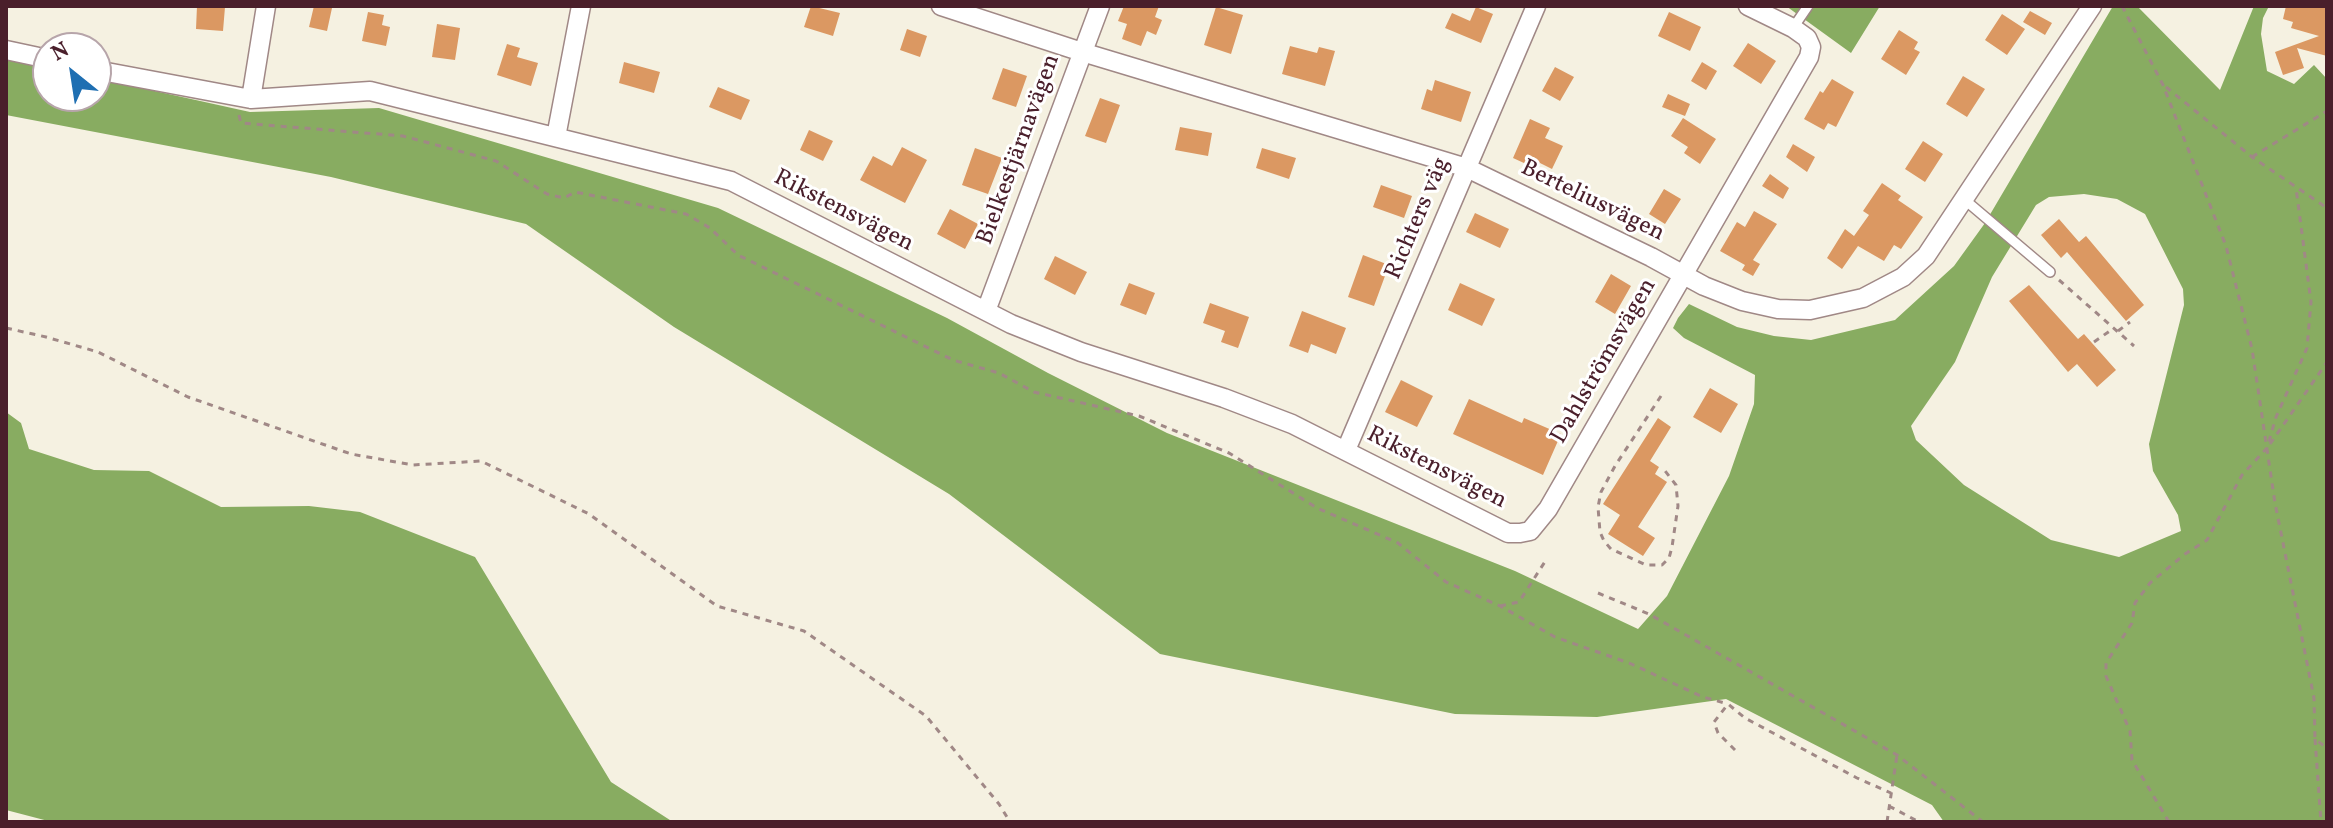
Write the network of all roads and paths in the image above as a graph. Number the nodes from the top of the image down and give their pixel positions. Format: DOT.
graph roads {
  1 [pos="266,6"];
  2 [pos="581,6"];
  3 [pos="941,6"];
  4 [pos="1100,6"];
  5 [pos="1536,6"];
  6 [pos="1748,6"];
  7 [pos="1808,6"];
  8 [pos="2092,6"];
  9 [pos="2122,6"];
  10 [pos="1793,28"];
  11 [pos="6,50"];
  12 [pos="1082,52"];
  13 [pos="32,56"];
  14 [pos="112,73"];
  15 [pos="2163,85"];
  16 [pos="243,97"];
  17 [pos="2327,111"];
  18 [pos="556,137"];
  19 [pos="2252,157"];
  20 [pos="1467,168"];
  21 [pos="2296,188"];
  22 [pos="1965,200"];
  23 [pos="2327,208"];
  24 [pos="2050,272"];
  25 [pos="1682,275"];
  26 [pos="986,311"];
  27 [pos="2130,322"];
  28 [pos="6,328"];
  29 [pos="2116,330"];
  30 [pos="2094,342"];
  31 [pos="2134,346"];
  32 [pos="2327,362"];
  33 [pos="1661,396"];
  34 [pos="2267,448"];
  35 [pos="1346,450"];
  36 [pos="1662,467"];
  37 [pos="1530,531"];
  38 [pos="1546,560"];
  39 [pos="1598,593"];
  40 [pos="1500,606"];
  41 [pos="1728,704"];
  42 [pos="2315,739"];
  43 [pos="2327,748"];
  44 [pos="1735,750"];
  45 [pos="1897,755"];
  46 [pos="1891,793"];
  47 [pos="1889,806"];
  48 [pos="2325,821"];
  49 [pos="1010,822"];
  50 [pos="1887,822"];
  51 [pos="1919,822"];
  52 [pos="1983,822"];
  53 [pos="2169,822"];
  1 -- 16 [label="street"];
  2 -- 18 [label="street"];
  3 -- 12 [label="street, Berteliusvägen"];
  4 -- 12 [label="street, Bielkestjärnavägen"];
  5 -- 20 [label="street, Richters väg"];
  6 -- 10 [label="street"];
  7 -- 10 [label="lane"];
  8 -- 22 [label="street, Berteliusvägen"];
  9 -- 15 [label="path"];
  10 -- 25 [label="street, Dahlströmsvägen"];
  11 -- 13 [label="street"];
  12 -- 20 [label="street, Berteliusvägen"];
  12 -- 26 [label="street, Bielkestjärnavägen"];
  14 -- 16 [label="street, Rikstensvägen"];
  15 -- 19 [label="path"];
  15 -- 34 [label="path"];
  16 -- 18 [label="street, Rikstensvägen"];
  16 -- 40 [label="path"];
  17 -- 19 [label="path"];
  18 -- 26 [label="street, Rikstensvägen"];
  19 -- 21 [label="path"];
  20 -- 25 [label="street, Berteliusvägen"];
  20 -- 35 [label="street, Richters väg"];
  21 -- 23 [label="path"];
  21 -- 34 [label="path"];
  22 -- 24 [label="lane"];
  22 -- 25 [label="street, Berteliusvägen"];
  24 -- 29 [label="path"];
  25 -- 37 [label="street, Dahlströmsvägen"];
  26 -- 35 [label="street, Rikstensvägen"];
  27 -- 29 [label="path"];
  28 -- 49 [label="path"];
  29 -- 30 [label="path"];
  29 -- 31 [label="path"];
  32 -- 34 [label="path"];
  33 -- 36 [label="path"];
  34 -- 42 [label="path"];
  34 -- 53 [label="path"];
  35 -- 37 [label="street, Rikstensvägen"];
  38 -- 40 [label="path"];
  39 -- 45 [label="path"];
  40 -- 41 [label="path"];
  41 -- 44 [label="path"];
  41 -- 46 [label="path"];
  42 -- 43 [label="path"];
  42 -- 48 [label="path"];
  45 -- 46 [label="path"];
  45 -- 52 [label="path"];
  46 -- 47 [label="path"];
  47 -- 50 [label="path"];
  47 -- 51 [label="path"];
}
